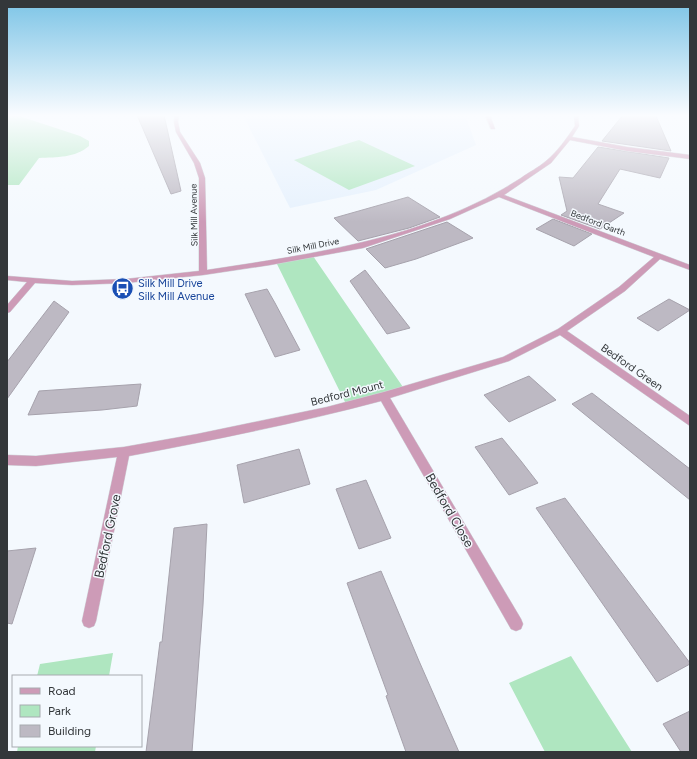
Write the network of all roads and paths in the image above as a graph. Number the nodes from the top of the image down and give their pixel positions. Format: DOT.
graph roads {
  1 [pos="189,150"];
  2 [pos="558,150"];
  3 [pos="637,150"];
  4 [pos="690,157"];
  5 [pos="499,196"];
  6 [pos="659,256"];
  7 [pos="690,268"];
  8 [pos="204,273"];
  9 [pos="7,278"];
  10 [pos="33,280"];
  11 [pos="7,310"];
  12 [pos="560,331"];
  13 [pos="384,396"];
  14 [pos="690,422"];
  15 [pos="124,452"];
  16 [pos="7,460"];
  17 [pos="89,621"];
  18 [pos="516,624"];
  1 -- 8 [label="street, Silk Mill Avenue"];
  2 -- 5 [label="street, Silk Mill Drive"];
  3 -- 4 [label="street"];
  5 -- 6 [label="street, Bedford Garth"];
  5 -- 8 [label="street, Silk Mill Drive"];
  6 -- 7 [label="street, Bedford Garth"];
  6 -- 12 [label="street, Bedford Mount"];
  8 -- 10 [label="street, Silk Mill Drive"];
  9 -- 10 [label="street, Silk Mill Drive"];
  10 -- 11 [label="street"];
  12 -- 13 [label="street, Bedford Mount"];
  12 -- 14 [label="street, Bedford Green"];
  13 -- 15 [label="street, Bedford Mount"];
  13 -- 18 [label="street, Bedford Close"];
  15 -- 16 [label="street, Bedford Mount"];
  15 -- 17 [label="street, Bedford Grove"];
}
